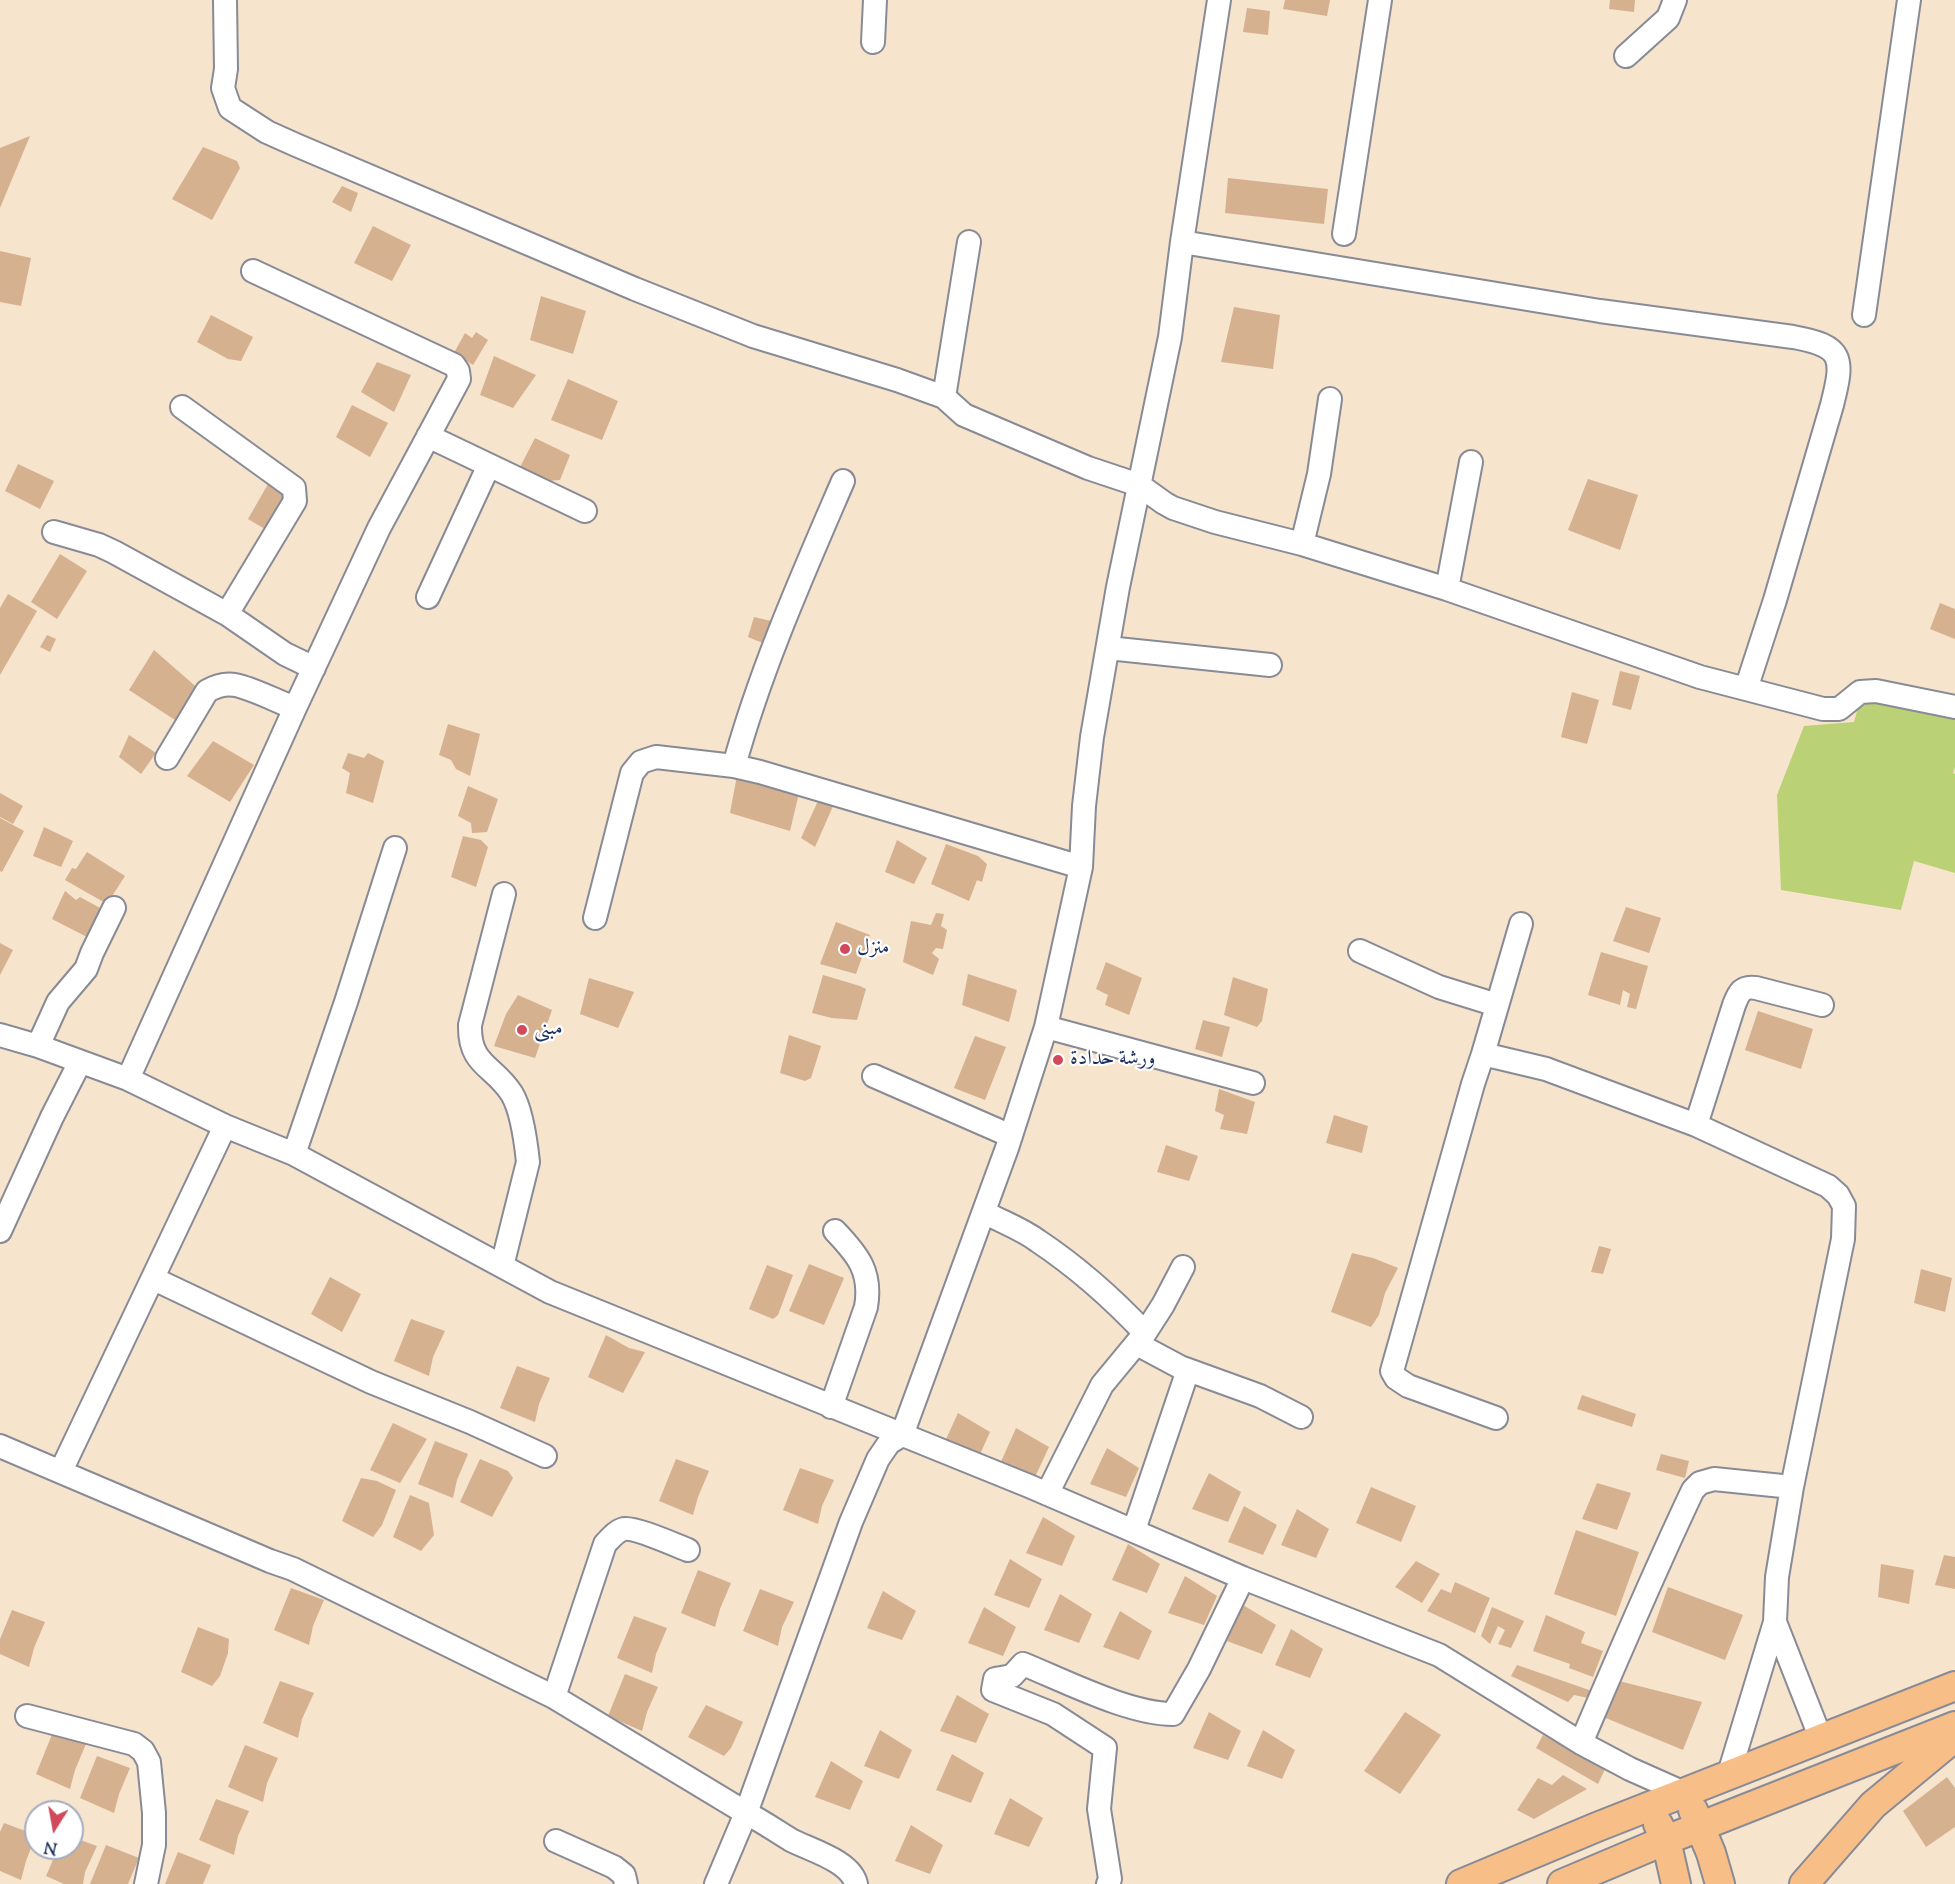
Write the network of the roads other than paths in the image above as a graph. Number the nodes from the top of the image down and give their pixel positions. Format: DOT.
graph roads {
  1 [pos="225,0"];
  2 [pos="875,0"];
  3 [pos="1219,0"];
  4 [pos="1380,0"];
  5 [pos="1675,0"];
  6 [pos="1909,0"];
  7 [pos="873,42"];
  8 [pos="1626,56"];
  9 [pos="1344,234"];
  10 [pos="969,242"];
  11 [pos="1182,242"];
  12 [pos="253,271"];
  13 [pos="1864,315"];
  14 [pos="944,397"];
  15 [pos="1330,399"];
  16 [pos="182,407"];
  17 [pos="428,436"];
  18 [pos="1471,462"];
  19 [pos="489,465"];
  20 [pos="843,481"];
  21 [pos="1139,485"];
  22 [pos="585,511"];
  23 [pos="54,532"];
  24 [pos="1302,544"];
  25 [pos="1447,589"];
  26 [pos="428,597"];
  27 [pos="227,614"];
  28 [pos="1108,648"];
  29 [pos="1270,665"];
  30 [pos="314,668"];
  31 [pos="1746,689"];
  32 [pos="1955,707"];
  33 [pos="295,708"];
  34 [pos="167,758"];
  35 [pos="734,766"];
  36 [pos="395,848"];
  37 [pos="1081,867"];
  38 [pos="504,894"];
  39 [pos="114,908"];
  40 [pos="594,918"];
  41 [pos="1521,924"];
  42 [pos="1360,951"];
  43 [pos="1497,1005"];
  44 [pos="1822,1005"];
  45 [pos="1046,1027"];
  46 [pos="0,1035"];
  47 [pos="38,1046"];
  48 [pos="1483,1054"];
  49 [pos="80,1062"];
  50 [pos="874,1076"];
  51 [pos="128,1079"];
  52 [pos="1253,1083"];
  53 [pos="1696,1125"];
  54 [pos="225,1126"];
  55 [pos="1011,1136"];
  56 [pos="294,1154"];
  57 [pos="984,1212"];
  58 [pos="0,1231"];
  59 [pos="835,1231"];
  60 [pos="502,1266"];
  61 [pos="1183,1267"];
  62 [pos="154,1279"];
  63 [pos="1141,1338"];
  64 [pos="1188,1370"];
  65 [pos="831,1407"];
  66 [pos="1301,1417"];
  67 [pos="1496,1418"];
  68 [pos="902,1436"];
  69 [pos="0,1446"];
  70 [pos="545,1456"];
  71 [pos="60,1471"];
  72 [pos="1792,1487"];
  73 [pos="1047,1494"];
  74 [pos="1134,1530"];
  75 [pos="688,1550"];
  76 [pos="1243,1578"];
  77 [pos="1776,1622"];
  78 [pos="1955,1686"];
  79 [pos="554,1697"];
  80 [pos="27,1716"];
  81 [pos="1955,1726"];
  82 [pos="1955,1737"];
  83 [pos="1821,1739"];
  84 [pos="1581,1743"];
  85 [pos="1630,1769"];
  86 [pos="1728,1777"];
  87 [pos="1684,1793"];
  88 [pos="1649,1806"];
  89 [pos="746,1813"];
  90 [pos="1700,1826"];
  91 [pos="1666,1840"];
  92 [pos="556,1841"];
  93 [pos="146,1884"];
  94 [pos="626,1884"];
  95 [pos="716,1884"];
  96 [pos="856,1884"];
  97 [pos="1108,1884"];
  98 [pos="1461,1884"];
  99 [pos="1562,1884"];
  100 [pos="1676,1884"];
  101 [pos="1720,1884"];
  102 [pos="1804,1884"];
  1 -- 14 [label="street"];
  2 -- 7 [label="street"];
  3 -- 11 [label="street"];
  4 -- 9 [label="street"];
  5 -- 8 [label="street"];
  6 -- 13 [label="street"];
  10 -- 14 [label="street"];
  11 -- 21 [label="street"];
  11 -- 31 [label="street"];
  12 -- 17 [label="street"];
  14 -- 21 [label="street"];
  15 -- 24 [label="street"];
  16 -- 27 [label="street"];
  17 -- 19 [label="street"];
  17 -- 30 [label="street"];
  18 -- 25 [label="street"];
  19 -- 22 [label="street"];
  19 -- 26 [label="street"];
  20 -- 35 [label="street"];
  21 -- 24 [label="street"];
  21 -- 28 [label="street"];
  23 -- 27 [label="street"];
  24 -- 25 [label="street"];
  25 -- 31 [label="street"];
  27 -- 30 [label="street"];
  28 -- 29 [label="street"];
  28 -- 37 [label="street"];
  30 -- 33 [label="street"];
  31 -- 32 [label="street"];
  33 -- 34 [label="street"];
  33 -- 51 [label="street"];
  35 -- 37 [label="street"];
  35 -- 40 [label="street"];
  36 -- 56 [label="street"];
  37 -- 45 [label="street"];
  38 -- 60 [label="street"];
  39 -- 47 [label="street"];
  41 -- 43 [label="street"];
  42 -- 43 [label="street"];
  43 -- 48 [label="street"];
  44 -- 53 [label="street"];
  45 -- 52 [label="street"];
  45 -- 55 [label="street"];
  46 -- 47 [label="street"];
  47 -- 49 [label="street"];
  48 -- 53 [label="street"];
  48 -- 67 [label="street"];
  49 -- 51 [label="street"];
  49 -- 58 [label="street"];
  50 -- 55 [label="street"];
  51 -- 54 [label="street"];
  53 -- 72 [label="street"];
  54 -- 56 [label="street"];
  54 -- 62 [label="street"];
  55 -- 57 [label="street"];
  56 -- 60 [label="street"];
  57 -- 63 [label="street"];
  57 -- 68 [label="street"];
  59 -- 65 [label="street"];
  60 -- 65 [label="street"];
  61 -- 63 [label="street"];
  62 -- 70 [label="street"];
  62 -- 71 [label="street"];
  63 -- 64 [label="street"];
  63 -- 73 [label="street"];
  64 -- 66 [label="street"];
  64 -- 74 [label="street"];
  65 -- 68 [label="street"];
  68 -- 73 [label="street"];
  68 -- 89 [label="street"];
  69 -- 71 [label="street"];
  71 -- 79 [label="street"];
  72 -- 77 [label="street"];
  72 -- 84 [label="street"];
  73 -- 74 [label="street"];
  74 -- 76 [label="street"];
  75 -- 79 [label="street"];
  76 -- 84 [label="street"];
  76 -- 97 [label="street"];
  77 -- 83 [label="street"];
  77 -- 86 [label="street"];
  78 -- 83 [label="main road"];
  79 -- 89 [label="street"];
  80 -- 93 [label="street"];
  81 -- 90 [label="main road"];
  82 -- 102 [label="main road"];
  83 -- 86 [label="main road"];
  84 -- 85 [label="street"];
  85 -- 87 [label="street"];
  85 -- 88 [label="street"];
  86 -- 87 [label="main road"];
  87 -- 88 [label="main road"];
  87 -- 90 [label="main road"];
  88 -- 91 [label="main road"];
  88 -- 98 [label="main road"];
  89 -- 95 [label="street"];
  89 -- 96 [label="street"];
  90 -- 91 [label="main road"];
  90 -- 101 [label="main road"];
  91 -- 99 [label="main road"];
  91 -- 100 [label="main road"];
  92 -- 94 [label="street"];
}
